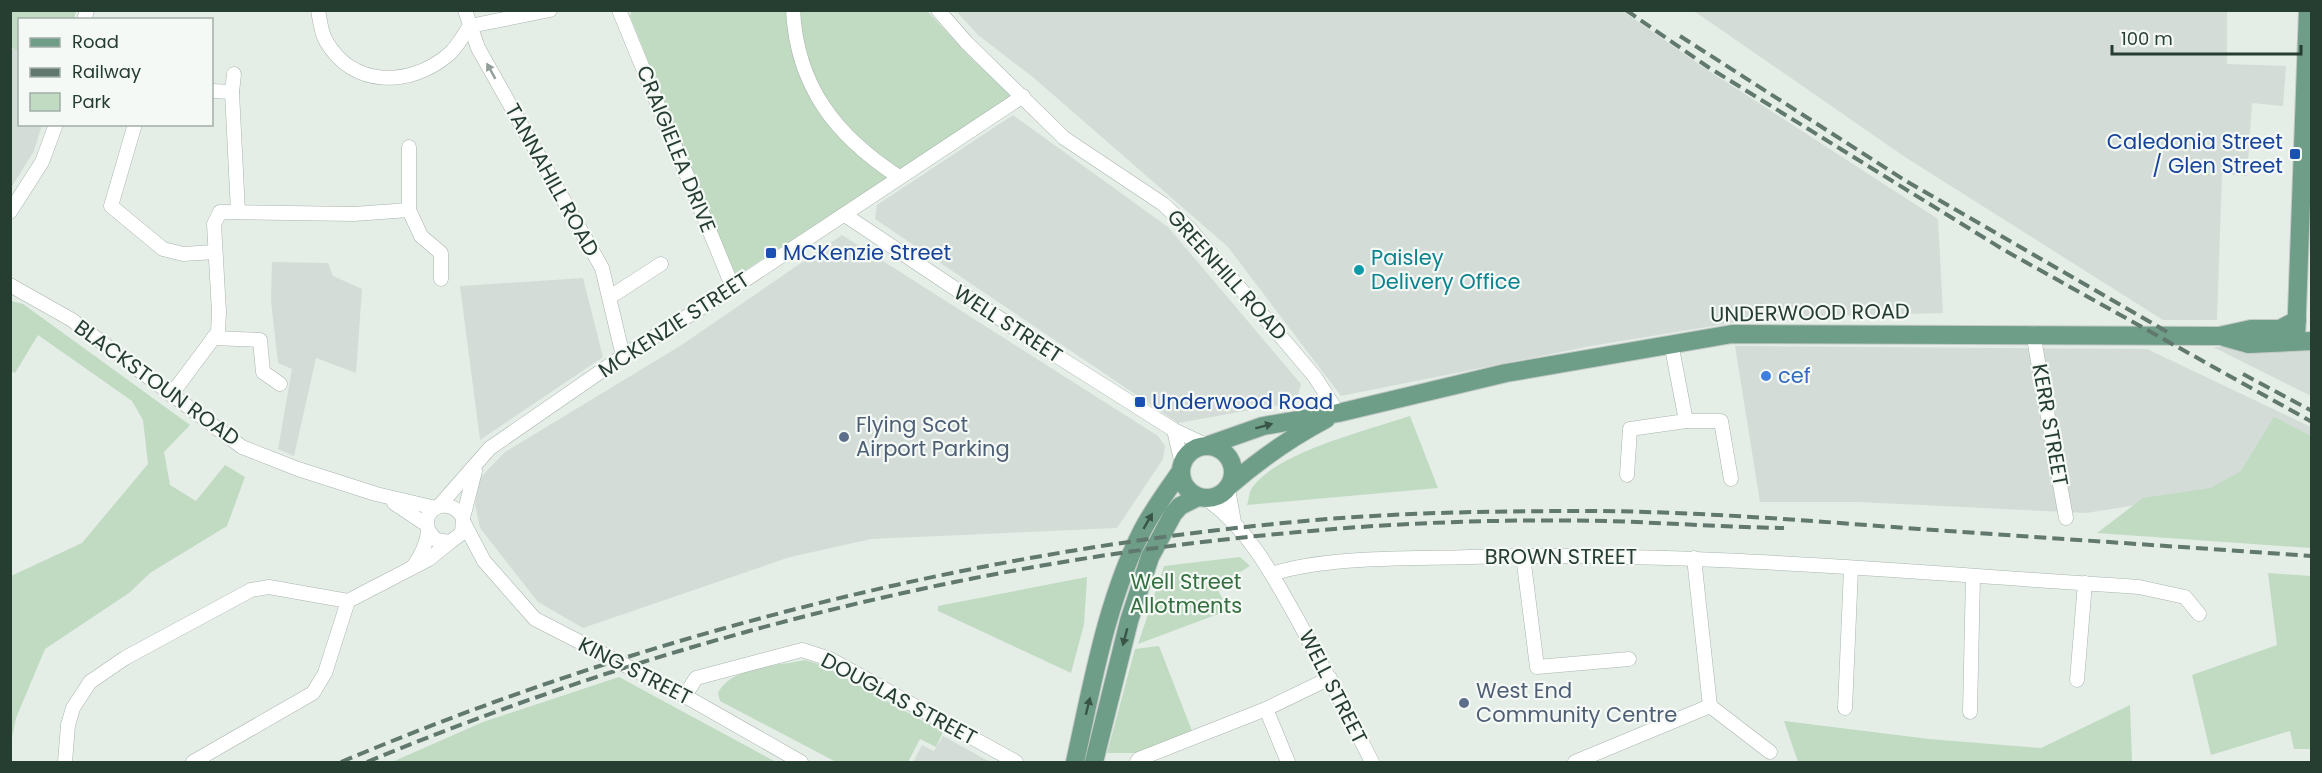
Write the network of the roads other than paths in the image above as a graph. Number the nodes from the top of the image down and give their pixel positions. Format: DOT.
graph roads {
  1 [pos="318,10"];
  2 [pos="465,10"];
  3 [pos="550,10"];
  4 [pos="619,10"];
  5 [pos="792,10"];
  6 [pos="938,10"];
  7 [pos="2308,10"];
  8 [pos="470,26"];
  9 [pos="234,74"];
  10 [pos="213,91"];
  11 [pos="232,92"];
  12 [pos="1023,96"];
  13 [pos="2308,120"];
  14 [pos="55,126"];
  15 [pos="134,126"];
  16 [pos="409,147"];
  17 [pos="899,177"];
  18 [pos="409,210"];
  19 [pos="10,212"];
  20 [pos="238,212"];
  21 [pos="845,214"];
  22 [pos="215,252"];
  23 [pos="661,264"];
  24 [pos="441,279"];
  25 [pos="10,285"];
  26 [pos="733,288"];
  27 [pos="609,297"];
  28 [pos="2304,320"];
  29 [pos="2033,333"];
  30 [pos="2218,336"];
  31 [pos="213,338"];
  32 [pos="2304,341"];
  33 [pos="1671,343"];
  34 [pos="623,356"];
  35 [pos="280,384"];
  36 [pos="171,395"];
  37 [pos="1338,413"];
  38 [pos="1686,421"];
  39 [pos="1174,430"];
  40 [pos="1207,445"];
  41 [pos="479,461"];
  42 [pos="1181,467"];
  43 [pos="1627,475"];
  44 [pos="1731,479"];
  45 [pos="1229,488"];
  46 [pos="376,494"];
  47 [pos="1201,498"];
  48 [pos="438,507"];
  49 [pos="2066,518"];
  50 [pos="464,520"];
  51 [pos="1234,522"];
  52 [pos="427,528"];
  53 [pos="452,541"];
  54 [pos="1523,556"];
  55 [pos="1694,558"];
  56 [pos="484,561"];
  57 [pos="413,568"];
  58 [pos="1851,568"];
  59 [pos="1272,574"];
  60 [pos="1973,576"];
  61 [pos="2085,583"];
  62 [pos="348,601"];
  63 [pos="2199,614"];
  64 [pos="1629,659"];
  65 [pos="1330,678"];
  66 [pos="2078,680"];
  67 [pos="685,696"];
  68 [pos="1710,706"];
  69 [pos="1845,708"];
  70 [pos="1266,709"];
  71 [pos="1970,712"];
  72 [pos="1770,752"];
  73 [pos="65,762"];
  74 [pos="193,762"];
  75 [pos="801,762"];
  76 [pos="1016,762"];
  77 [pos="1075,762"];
  78 [pos="1094,762"];
  79 [pos="1137,762"];
  80 [pos="1288,762"];
  81 [pos="1372,762"];
  82 [pos="1575,762"];
  1 -- 8 [label="street"];
  2 -- 8 [label="street, TANNAHILL ROAD"];
  3 -- 8 [label="street"];
  4 -- 26 [label="street, CRAIGIELEA DRIVE"];
  5 -- 17 [label="street"];
  6 -- 12 [label="street, GREENHILL ROAD"];
  7 -- 13 [label="main road"];
  27 -- 8 [label="street, TANNAHILL ROAD, one-way"];
  9 -- 11 [label="street"];
  10 -- 11 [label="street"];
  11 -- 20 [label="street"];
  12 -- 17 [label="street, MCKENZIE STREET"];
  12 -- 37 [label="street, GREENHILL ROAD"];
  13 -- 28 [label="main road"];
  14 -- 19 [label="street"];
  15 -- 22 [label="street"];
  16 -- 18 [label="street"];
  17 -- 21 [label="street, MCKENZIE STREET"];
  18 -- 20 [label="street"];
  18 -- 24 [label="street"];
  20 -- 22 [label="street"];
  21 -- 26 [label="street, MCKENZIE STREET"];
  21 -- 39 [label="street, WELL STREET"];
  22 -- 31 [label="street"];
  23 -- 27 [label="street"];
  25 -- 36 [label="street, BLACKSTOUN ROAD"];
  26 -- 34 [label="street, MCKENZIE STREET"];
  27 -- 34 [label="street, TANNAHILL ROAD"];
  28 -- 30 [label="main road, UNDERWOOD ROAD"];
  28 -- 32 [label="main road"];
  29 -- 30 [label="main road, UNDERWOOD ROAD"];
  29 -- 33 [label="main road, UNDERWOOD ROAD"];
  29 -- 49 [label="street, KERR STREET"];
  30 -- 32 [label="main road, UNDERWOOD ROAD"];
  31 -- 35 [label="street"];
  31 -- 36 [label="street"];
  33 -- 37 [label="main road, UNDERWOOD ROAD"];
  33 -- 38 [label="street"];
  34 -- 41 [label="street, MCKENZIE STREET"];
  36 -- 46 [label="street, BLACKSTOUN ROAD"];
  40 -- 37 [label="main road, UNDERWOOD ROAD, one-way"];
  37 -- 45 [label="main road, UNDERWOOD ROAD"];
  38 -- 43 [label="street"];
  38 -- 44 [label="street"];
  39 -- 40 [label="street, WELL STREET"];
  39 -- 42 [label="street"];
  40 -- 42 [label="main road"];
  40 -- 45 [label="main road"];
  41 -- 48 [label="street, MCKENZIE STREET"];
  41 -- 50 [label="street, MCKENZIE STREET"];
  42 -- 47 [label="main road"];
  77 -- 42 [label="main road, one-way"];
  45 -- 47 [label="main road"];
  45 -- 51 [label="street, WELL STREET"];
  46 -- 48 [label="street, BLACKSTOUN ROAD"];
  46 -- 52 [label="street, BLACKSTOUN ROAD"];
  47 -- 51 [label="street, WELL STREET"];
  47 -- 78 [label="main road, one-way"];
  48 -- 50 [label="street"];
  48 -- 52 [label="street"];
  50 -- 53 [label="street"];
  50 -- 56 [label="street, KING STREET"];
  51 -- 59 [label="street, WELL STREET"];
  52 -- 53 [label="street"];
  52 -- 57 [label="street"];
  53 -- 56 [label="street, KING STREET"];
  53 -- 57 [label="street"];
  54 -- 55 [label="street, BROWN STREET"];
  54 -- 59 [label="street, BROWN STREET"];
  54 -- 64 [label="street"];
  55 -- 58 [label="street, BROWN STREET"];
  55 -- 68 [label="street"];
  56 -- 67 [label="street, KING STREET"];
  57 -- 62 [label="street"];
  58 -- 60 [label="street, BROWN STREET"];
  58 -- 69 [label="street"];
  59 -- 65 [label="street, WELL STREET"];
  60 -- 61 [label="street, BROWN STREET"];
  60 -- 71 [label="street"];
  61 -- 63 [label="street, BROWN STREET"];
  61 -- 66 [label="street"];
  62 -- 73 [label="street"];
  62 -- 74 [label="street"];
  65 -- 70 [label="street"];
  65 -- 81 [label="street, WELL STREET"];
  67 -- 75 [label="street, KING STREET"];
  67 -- 76 [label="street, DOUGLAS STREET"];
  68 -- 72 [label="street"];
  68 -- 82 [label="street"];
  70 -- 79 [label="street"];
  70 -- 80 [label="street"];
}
